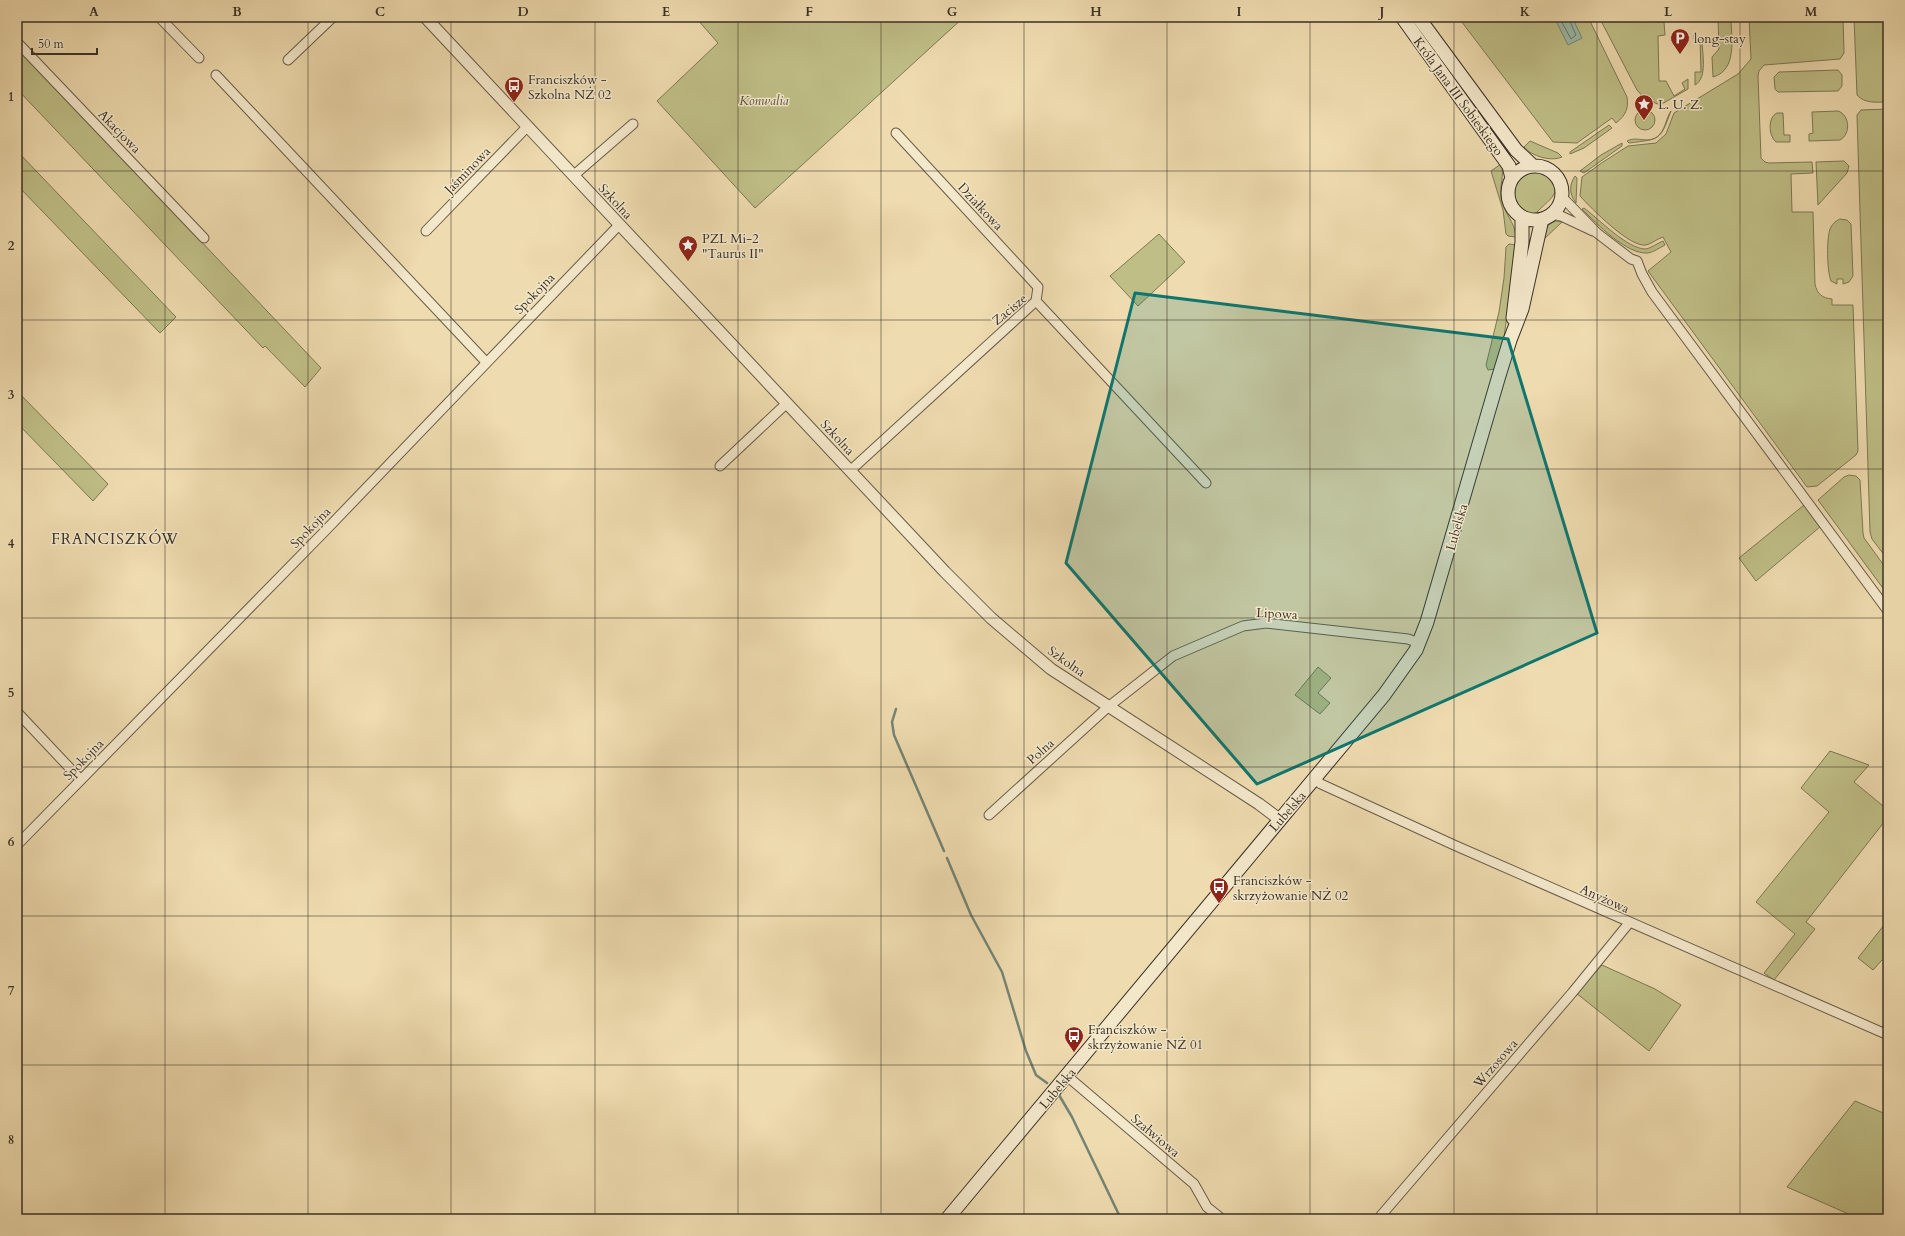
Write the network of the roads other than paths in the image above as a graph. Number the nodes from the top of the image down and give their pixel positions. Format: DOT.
graph roads {
  1 [pos="159,17"];
  2 [pos="333,17"];
  3 [pos="425,17"];
  4 [pos="1402,17"];
  5 [pos="1418,17"];
  6 [pos="17,42"];
  7 [pos="199,58"];
  8 [pos="288,60"];
  9 [pos="216,75"];
  10 [pos="633,124"];
  11 [pos="527,127"];
  12 [pos="896,132"];
  13 [pos="1532,165"];
  14 [pos="573,176"];
  15 [pos="1512,178"];
  16 [pos="1562,197"];
  17 [pos="1522,217"];
  18 [pos="1547,217"];
  19 [pos="620,225"];
  20 [pos="426,231"];
  21 [pos="1598,233"];
  22 [pos="204,238"];
  23 [pos="1036,301"];
  24 [pos="1510,340"];
  25 [pos="486,362"];
  26 [pos="787,403"];
  27 [pos="720,466"];
  28 [pos="851,470"];
  29 [pos="1206,483"];
  30 [pos="1888,611"];
  31 [pos="1419,643"];
  32 [pos="1108,707"];
  33 [pos="17,712"];
  34 [pos="1314,779"];
  35 [pos="81,780"];
  36 [pos="989,815"];
  37 [pos="1279,820"];
  38 [pos="17,845"];
  39 [pos="1629,923"];
  40 [pos="1888,1036"];
  41 [pos="1067,1076"];
  42 [pos="947,1219"];
  43 [pos="1222,1219"];
  44 [pos="1378,1219"];
  1 -- 7 [label="street"];
  2 -- 8 [label="street"];
  3 -- 11 [label="street, Szkolna"];
  4 -- 15 [label="main road, Króla Jana III Sobieskiego"];
  5 -- 13 [label="main road, Króla Jana III Sobieskiego"];
  6 -- 22 [label="street, Akacjowa"];
  9 -- 25 [label="street"];
  10 -- 14 [label="street"];
  11 -- 14 [label="street, Szkolna"];
  11 -- 20 [label="street, Jaśminowa"];
  12 -- 23 [label="street, Działkowa"];
  13 -- 15 [label="main road"];
  13 -- 16 [label="main road"];
  14 -- 19 [label="street, Szkolna"];
  15 -- 17 [label="main road"];
  16 -- 18 [label="main road"];
  16 -- 21 [label="street"];
  17 -- 18 [label="main road"];
  17 -- 24 [label="main road, Lubelska"];
  18 -- 21 [label="street"];
  18 -- 24 [label="main road, Lubelska"];
  19 -- 25 [label="street, Spokojna"];
  19 -- 26 [label="street, Szkolna"];
  21 -- 30 [label="street"];
  23 -- 28 [label="street, Zacisze"];
  23 -- 29 [label="street, Zacisze"];
  24 -- 31 [label="main road, Lubelska"];
  25 -- 35 [label="street, Spokojna"];
  26 -- 27 [label="street"];
  26 -- 28 [label="street, Szkolna"];
  28 -- 32 [label="street, Szkolna"];
  31 -- 32 [label="street, Lipowa"];
  31 -- 34 [label="main road, Lubelska"];
  32 -- 36 [label="street, Polna"];
  32 -- 37 [label="street, Szkolna"];
  33 -- 35 [label="street"];
  34 -- 37 [label="main road, Lubelska"];
  34 -- 39 [label="street, Anyżowa"];
  35 -- 38 [label="street, Spokojna"];
  37 -- 41 [label="main road, Lubelska"];
  39 -- 40 [label="street, Anyżowa"];
  39 -- 44 [label="street, Wrzosowa"];
  41 -- 42 [label="main road, Lubelska"];
  41 -- 43 [label="street, Szałwiowa"];
}
